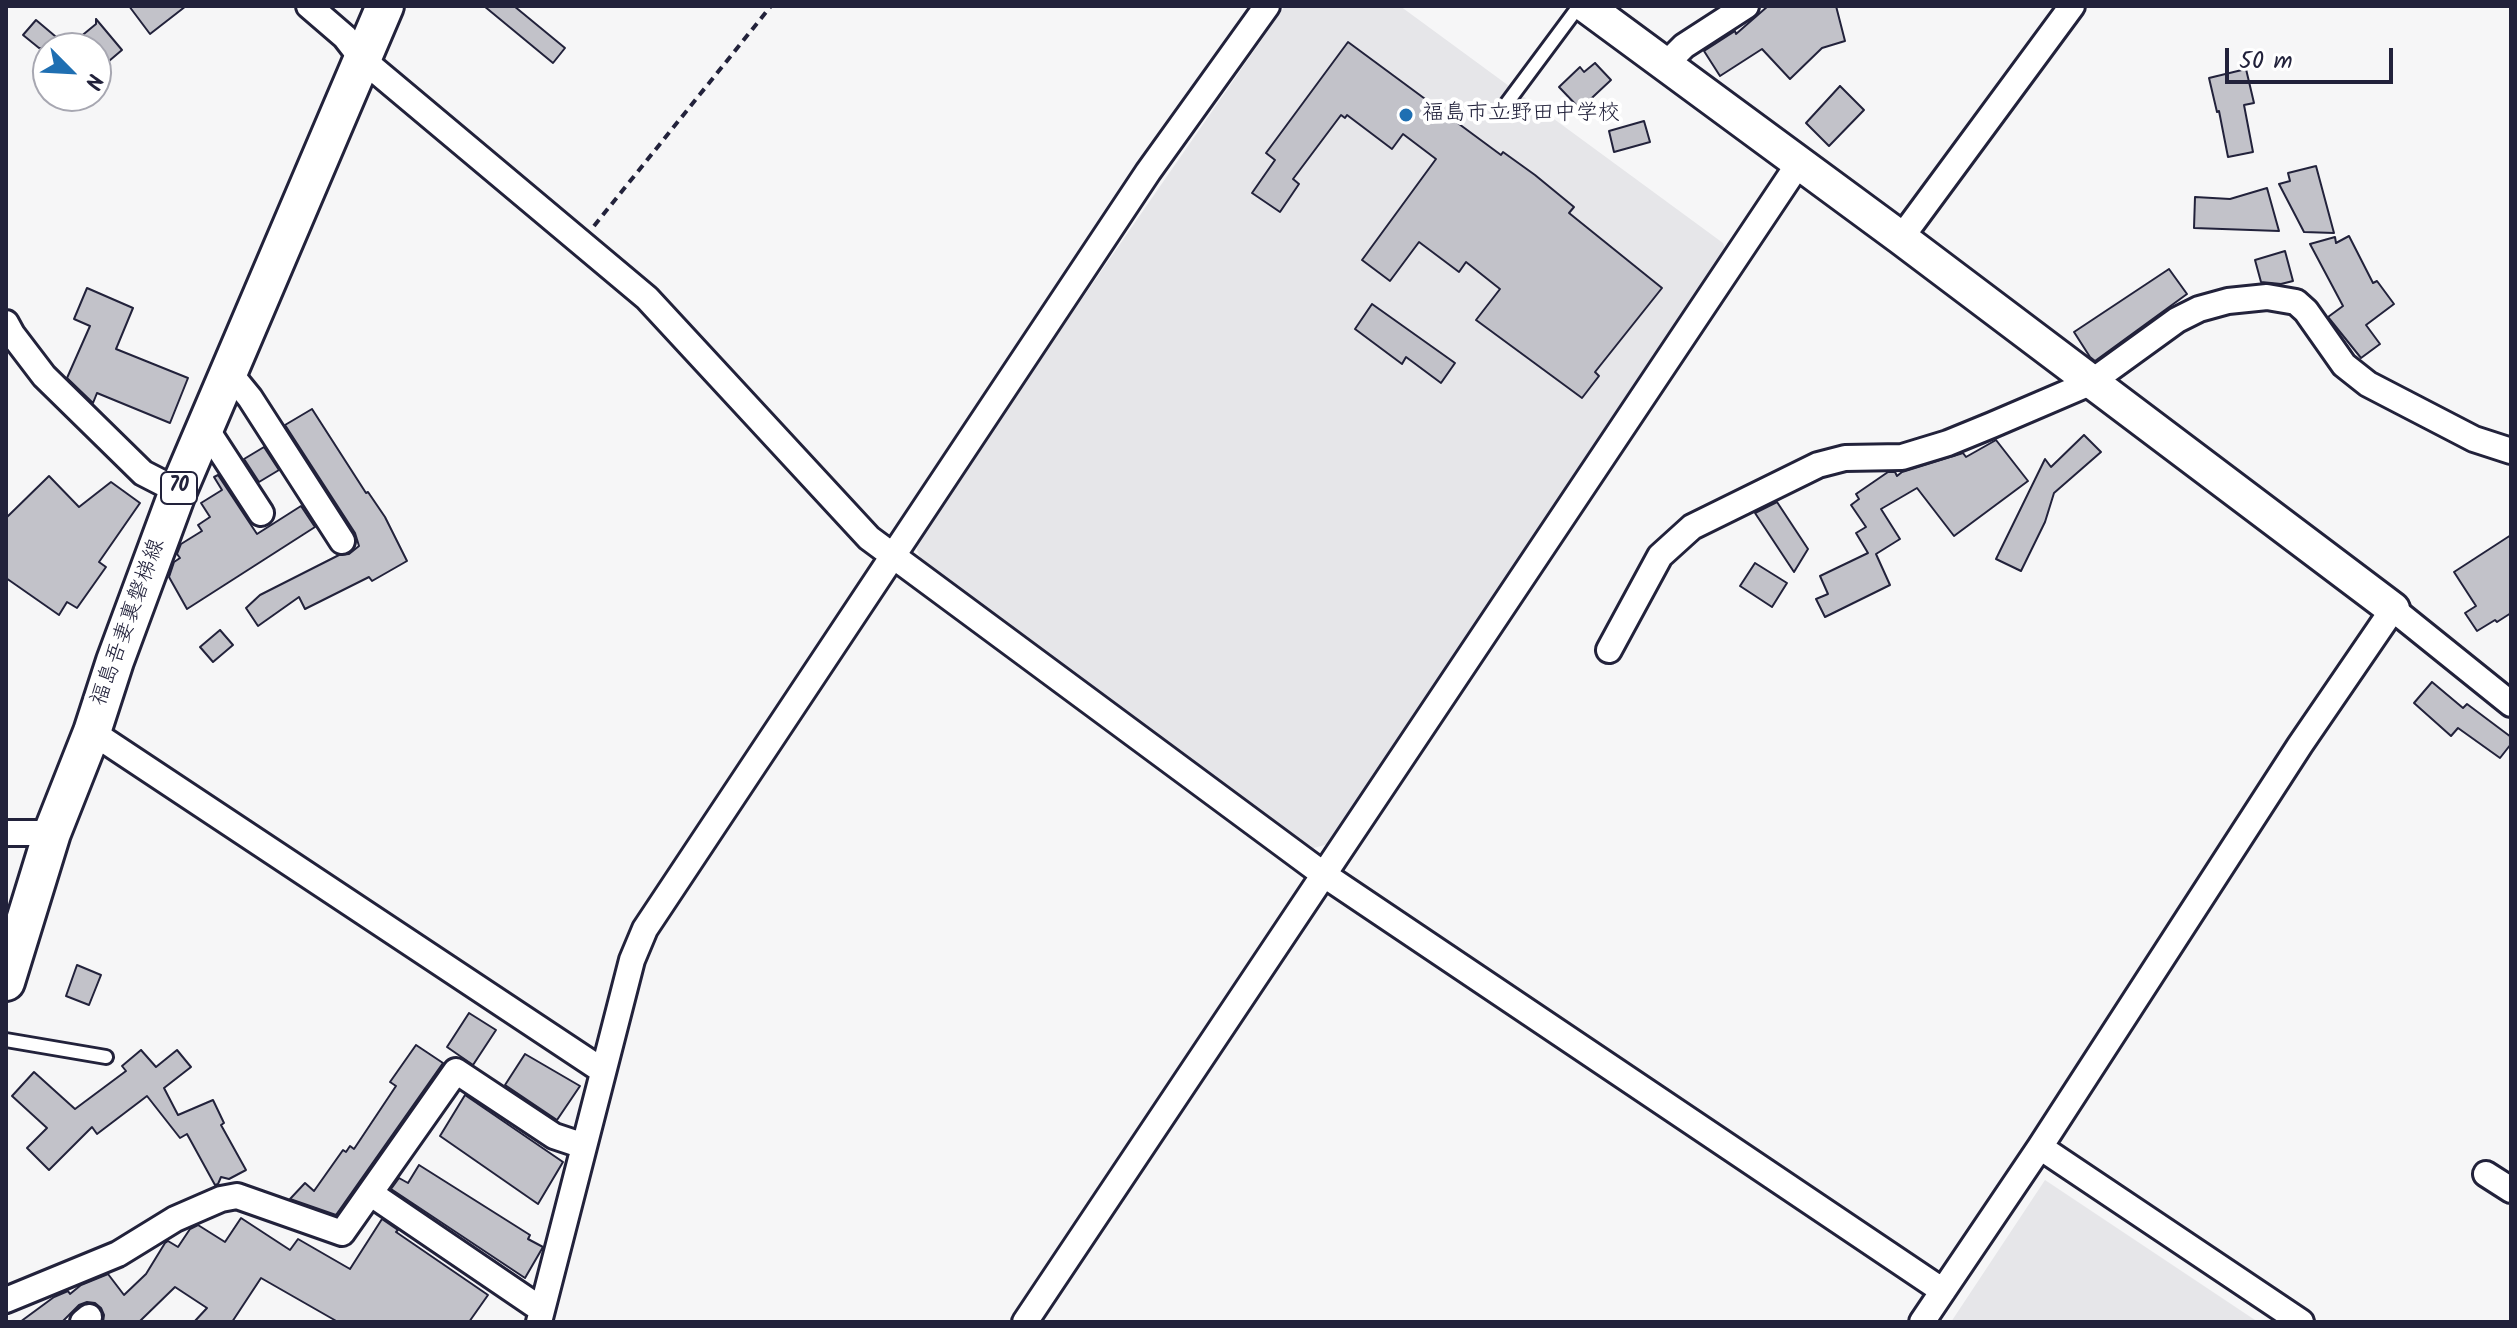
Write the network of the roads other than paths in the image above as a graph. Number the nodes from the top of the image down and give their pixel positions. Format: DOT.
graph roads {
  1 [pos="309,6"];
  2 [pos="385,6"];
  3 [pos="1267,6"];
  4 [pos="1579,6"];
  5 [pos="1586,6"];
  6 [pos="1746,6"];
  7 [pos="2072,6"];
  8 [pos="362,59"];
  9 [pos="1665,65"];
  10 [pos="1501,111"];
  11 [pos="1799,163"];
  12 [pos="1901,238"];
  13 [pos="6,323"];
  14 [pos="228,371"];
  15 [pos="2090,383"];
  16 [pos="205,427"];
  17 [pos="2511,451"];
  18 [pos="178,491"];
  19 [pos="261,513"];
  20 [pos="342,541"];
  21 [pos="892,555"];
  22 [pos="2393,609"];
  23 [pos="1609,650"];
  24 [pos="2511,704"];
  25 [pos="92,732"];
  26 [pos="6,833"];
  27 [pos="52,833"];
  28 [pos="1323,874"];
  29 [pos="6,982"];
  30 [pos="6,1040"];
  31 [pos="106,1057"];
  32 [pos="603,1071"];
  33 [pos="584,1146"];
  34 [pos="2040,1147"];
  35 [pos="2486,1174"];
  36 [pos="2511,1190"];
  37 [pos="370,1193"];
  38 [pos="1943,1291"];
  39 [pos="6,1300"];
  40 [pos="541,1316"];
  41 [pos="1025,1322"];
  42 [pos="1922,1322"];
  43 [pos="2301,1322"];
  1 -- 8 [label="street"];
  2 -- 8 [label="main road, 福島吾妻裏磐梯線 / 70"];
  3 -- 21 [label="street"];
  4 -- 10 [label="lane"];
  5 -- 9 [label="street"];
  6 -- 9 [label="street"];
  7 -- 12 [label="street"];
  8 -- 14 [label="main road, 福島吾妻裏磐梯線 / 70"];
  8 -- 21 [label="street"];
  9 -- 11 [label="street"];
  11 -- 12 [label="street"];
  11 -- 28 [label="street"];
  12 -- 15 [label="street"];
  13 -- 18 [label="street"];
  14 -- 16 [label="main road, 福島吾妻裏磐梯線 / 70"];
  14 -- 20 [label="street"];
  15 -- 17 [label="street"];
  15 -- 22 [label="street"];
  15 -- 23 [label="street"];
  16 -- 18 [label="main road, 福島吾妻裏磐梯線 / 70"];
  16 -- 19 [label="street"];
  18 -- 25 [label="main road, 福島吾妻裏磐梯線 / 70"];
  21 -- 28 [label="street"];
  21 -- 32 [label="street"];
  22 -- 24 [label="street"];
  22 -- 34 [label="street"];
  25 -- 27 [label="main road, 福島吾妻裏磐梯線 / 70"];
  25 -- 32 [label="street"];
  26 -- 27 [label="street"];
  27 -- 29 [label="main road, 福島吾妻裏磐梯線 / 70"];
  28 -- 38 [label="street"];
  28 -- 41 [label="street"];
  30 -- 31 [label="lane"];
  32 -- 33 [label="street"];
  33 -- 37 [label="street"];
  33 -- 40 [label="street"];
  34 -- 38 [label="street"];
  34 -- 43 [label="street"];
  35 -- 36 [label="street"];
  37 -- 39 [label="street"];
  37 -- 40 [label="street"];
  38 -- 42 [label="street"];
}
